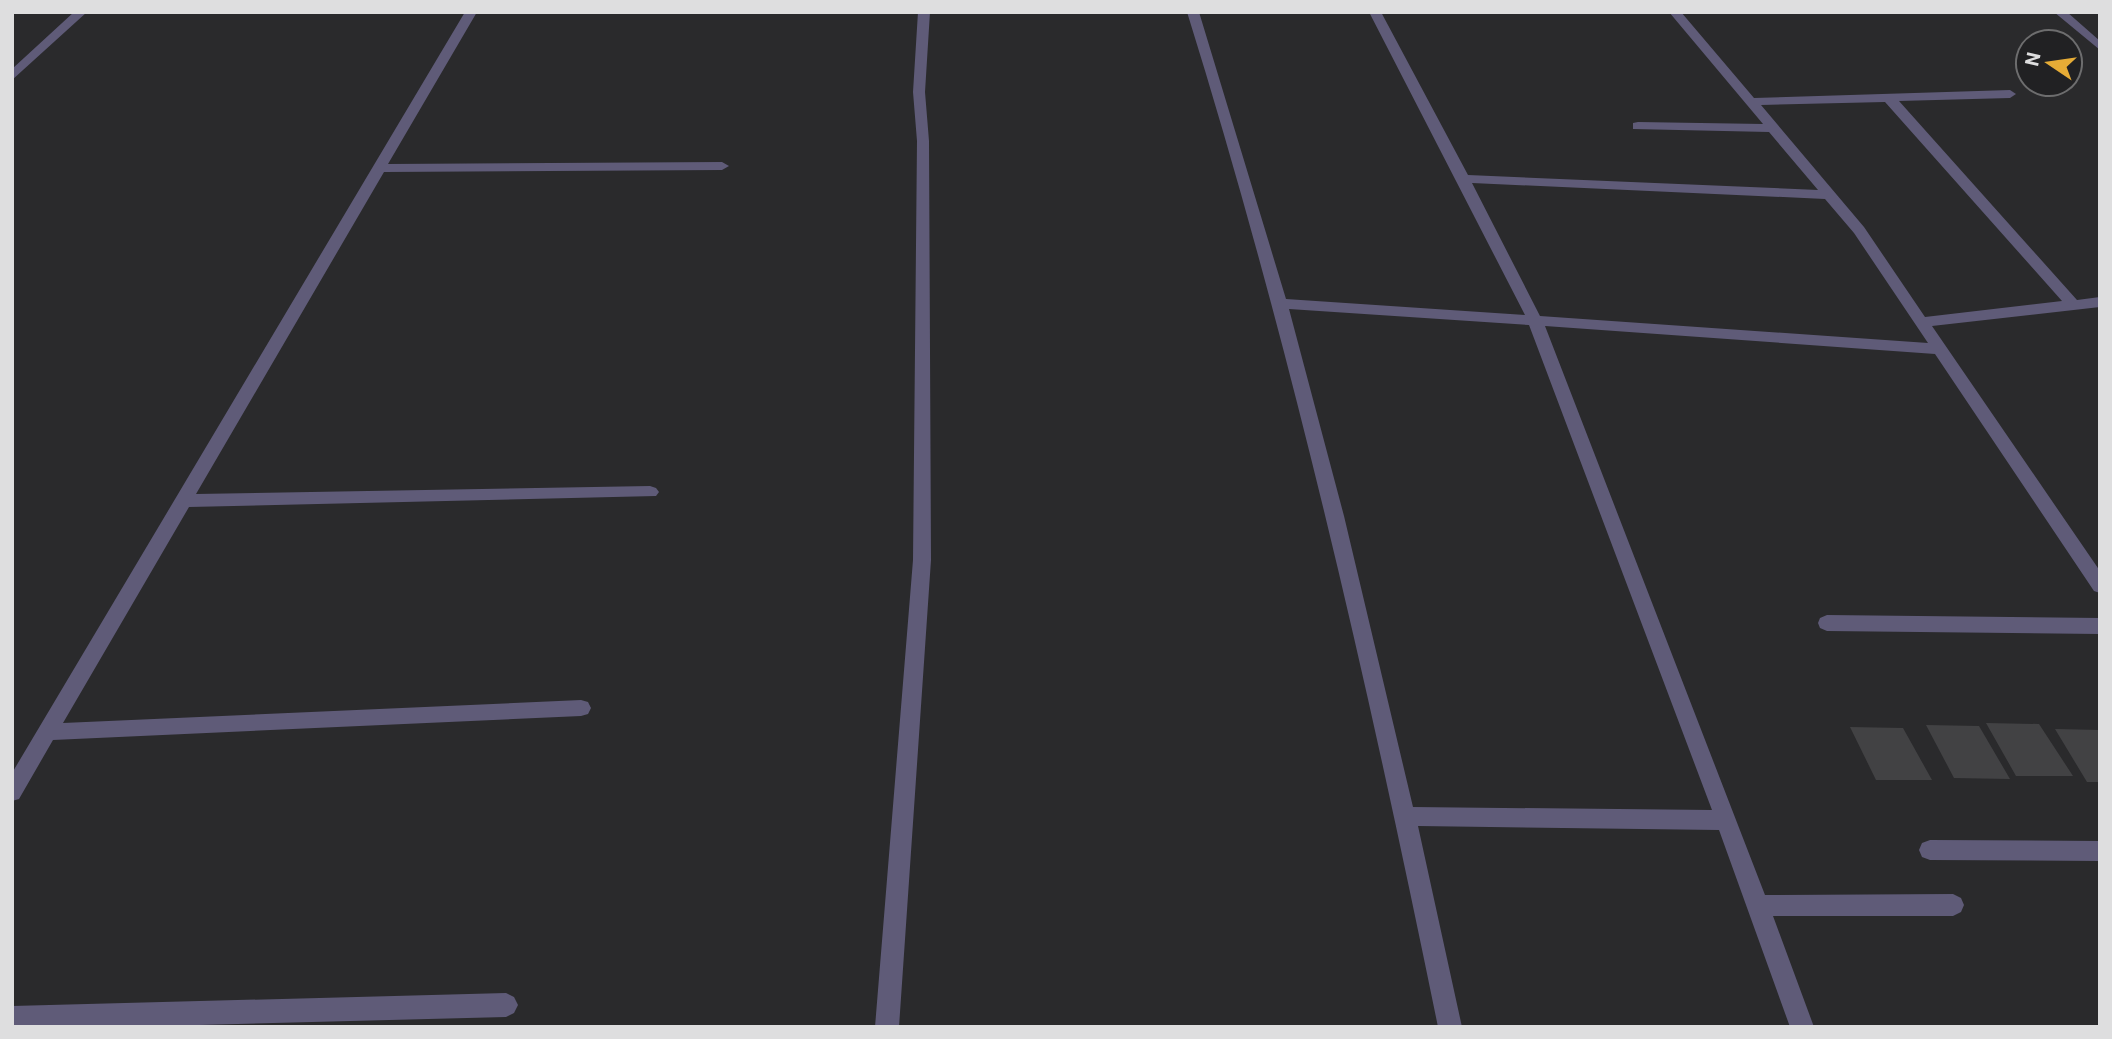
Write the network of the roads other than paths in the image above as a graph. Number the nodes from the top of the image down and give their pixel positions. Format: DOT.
graph roads {
  1 [pos="80,12"];
  2 [pos="471,12"];
  3 [pos="924,12"];
  4 [pos="1193,12"];
  5 [pos="1375,12"];
  6 [pos="1675,12"];
  7 [pos="2060,12"];
  8 [pos="2100,47"];
  9 [pos="12,76"];
  10 [pos="2010,94"];
  11 [pos="1889,98"];
  12 [pos="1750,102"];
  13 [pos="1638,126"];
  14 [pos="1772,128"];
  15 [pos="722,166"];
  16 [pos="377,168"];
  17 [pos="1462,179"];
  18 [pos="1829,195"];
  19 [pos="2100,302"];
  20 [pos="1279,303"];
  21 [pos="2073,305"];
  22 [pos="1535,321"];
  23 [pos="1921,322"];
  24 [pos="1939,349"];
  25 [pos="650,492"];
  26 [pos="184,501"];
  27 [pos="2100,586"];
  28 [pos="1827,623"];
  29 [pos="2100,626"];
  30 [pos="581,708"];
  31 [pos="48,732"];
  32 [pos="12,792"];
  33 [pos="1405,816"];
  34 [pos="1726,820"];
  35 [pos="1930,850"];
  36 [pos="2100,851"];
  37 [pos="1953,905"];
  38 [pos="1757,906"];
  39 [pos="506,1005"];
  40 [pos="12,1018"];
  41 [pos="887,1027"];
  42 [pos="1450,1027"];
  43 [pos="1802,1027"];
  1 -- 9 [label="street"];
  2 -- 16 [label="street"];
  3 -- 41 [label="street"];
  4 -- 20 [label="street"];
  5 -- 17 [label="street"];
  6 -- 12 [label="street"];
  7 -- 8 [label="street"];
  10 -- 11 [label="street"];
  11 -- 12 [label="street"];
  11 -- 21 [label="street"];
  12 -- 14 [label="street"];
  13 -- 14 [label="street"];
  14 -- 18 [label="street"];
  15 -- 16 [label="street"];
  16 -- 26 [label="street"];
  17 -- 18 [label="street"];
  17 -- 22 [label="street"];
  18 -- 23 [label="street"];
  19 -- 21 [label="street"];
  20 -- 22 [label="street"];
  20 -- 33 [label="street"];
  21 -- 23 [label="street"];
  22 -- 24 [label="street"];
  22 -- 34 [label="street"];
  23 -- 24 [label="street"];
  24 -- 27 [label="street"];
  25 -- 26 [label="street"];
  26 -- 31 [label="street"];
  28 -- 29 [label="street"];
  30 -- 31 [label="street"];
  31 -- 32 [label="street"];
  33 -- 34 [label="street"];
  33 -- 42 [label="street"];
  34 -- 38 [label="street"];
  35 -- 36 [label="street"];
  37 -- 38 [label="street"];
  38 -- 43 [label="street"];
  39 -- 40 [label="street"];
}
